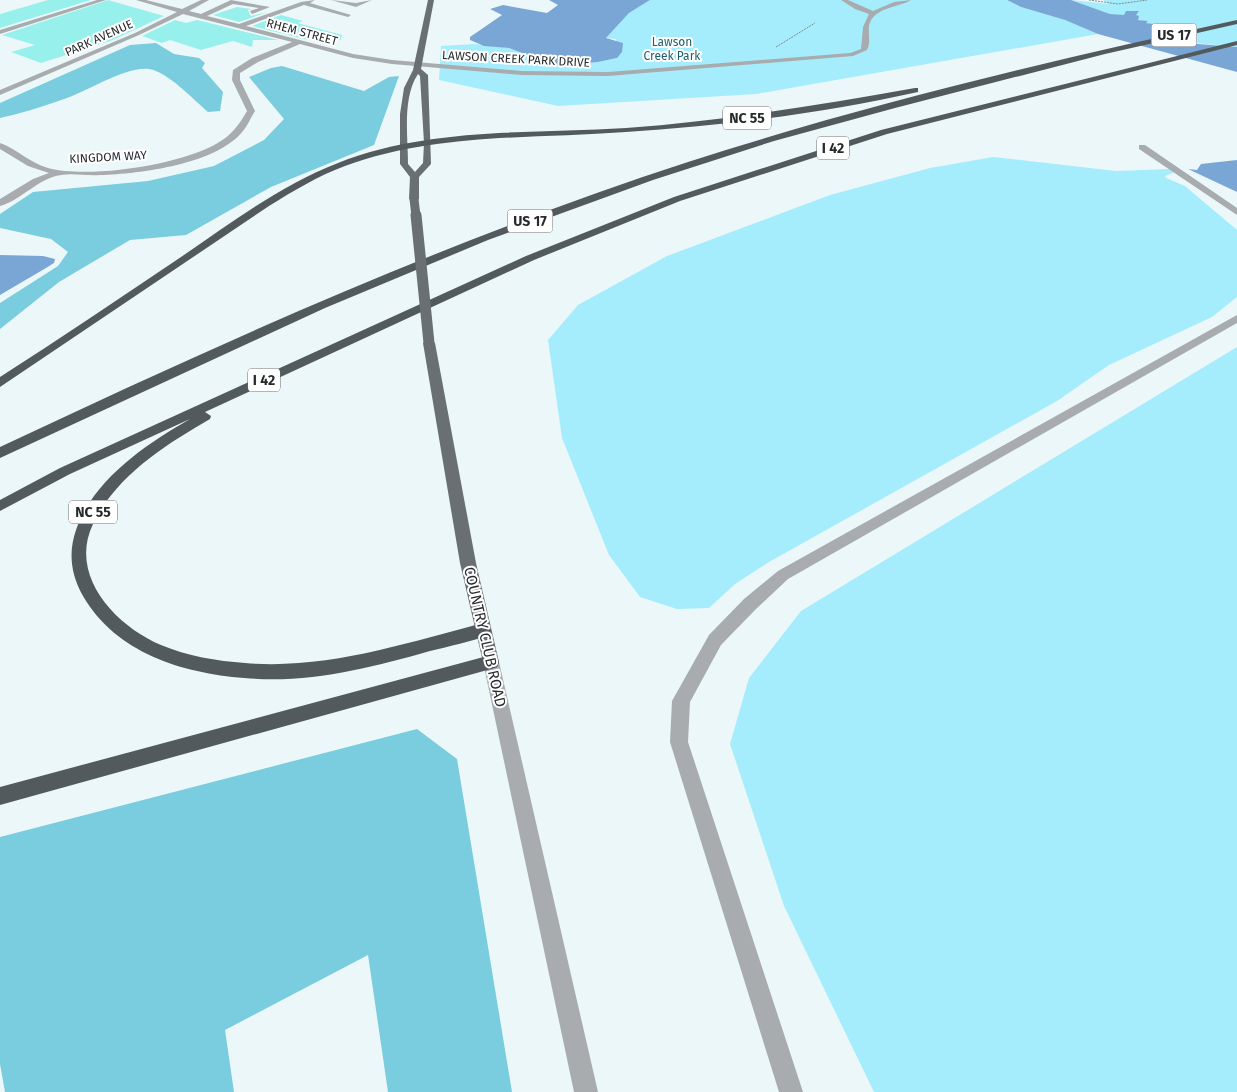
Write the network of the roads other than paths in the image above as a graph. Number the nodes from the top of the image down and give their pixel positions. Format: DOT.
graph roads {
  1 [pos="94,0"];
  2 [pos="104,0"];
  3 [pos="139,0"];
  4 [pos="206,0"];
  5 [pos="312,0"];
  6 [pos="334,0"];
  7 [pos="369,0"];
  8 [pos="431,0"];
  9 [pos="844,0"];
  10 [pos="908,0"];
  11 [pos="234,1"];
  12 [pos="283,1"];
  13 [pos="275,4"];
  14 [pos="300,4"];
  15 [pos="267,7"];
  16 [pos="183,12"];
  17 [pos="874,14"];
  18 [pos="243,15"];
  19 [pos="348,15"];
  20 [pos="200,17"];
  21 [pos="1237,22"];
  22 [pos="238,27"];
  23 [pos="0,31"];
  24 [pos="299,42"];
  25 [pos="1237,43"];
  26 [pos="308,45"];
  27 [pos="1086,57"];
  28 [pos="417,67"];
  29 [pos="236,80"];
  30 [pos="0,93"];
  31 [pos="428,144"];
  32 [pos="0,146"];
  33 [pos="404,146"];
  34 [pos="1142,147"];
  35 [pos="61,172"];
  36 [pos="415,177"];
  37 [pos="0,203"];
  38 [pos="1237,212"];
  39 [pos="530,258"];
  40 [pos="1237,318"];
  41 [pos="0,383"];
  42 [pos="0,453"];
  43 [pos="0,506"];
  44 [pos="483,630"];
  45 [pos="491,662"];
  46 [pos="0,796"];
  47 [pos="586,1092"];
  48 [pos="791,1092"];
  1 -- 23 [label="street"];
  2 -- 23 [label="street"];
  3 -- 16 [label="street, RHEM STREET"];
  4 -- 16 [label="street, PARK AVENUE"];
  5 -- 14 [label="street"];
  6 -- 7 [label="street"];
  8 -- 28 [label="main road"];
  9 -- 17 [label="street"];
  10 -- 17 [label="street"];
  11 -- 15 [label="street"];
  11 -- 20 [label="street"];
  12 -- 14 [label="street"];
  13 -- 15 [label="street"];
  14 -- 19 [label="street"];
  14 -- 22 [label="street"];
  15 -- 18 [label="street"];
  16 -- 20 [label="street, RHEM STREET"];
  16 -- 30 [label="street, PARK AVENUE"];
  17 -- 28 [label="street, LAWSON CREEK PARK DRIVE"];
  20 -- 22 [label="street, RHEM STREET"];
  21 -- 27 [label="highway, US 17"];
  22 -- 24 [label="street, RHEM STREET"];
  24 -- 26 [label="street, RHEM STREET"];
  24 -- 29 [label="street"];
  25 -- 39 [label="highway, I 42"];
  26 -- 28 [label="street, RHEM STREET"];
  26 -- 29 [label="street"];
  27 -- 31 [label="highway, NC 55"];
  27 -- 42 [label="highway, US 17"];
  28 -- 31 [label="main road, COUNTRY CLUB ROAD"];
  28 -- 33 [label="main road"];
  29 -- 35 [label="street, KINGDOM WAY"];
  31 -- 33 [label="highway, NC 55"];
  31 -- 36 [label="main road, COUNTRY CLUB ROAD"];
  32 -- 35 [label="street, KINGDOM WAY"];
  33 -- 36 [label="main road"];
  33 -- 41 [label="highway"];
  34 -- 38 [label="street"];
  35 -- 37 [label="street, KINGDOM WAY"];
  36 -- 44 [label="main road, COUNTRY CLUB ROAD, bridge"];
  39 -- 43 [label="highway, I 42"];
  39 -- 44 [label="highway, NC 55"];
  40 -- 48 [label="street"];
  44 -- 45 [label="main road, COUNTRY CLUB ROAD"];
  45 -- 46 [label="highway"];
  45 -- 47 [label="street, COUNTRY CLUB ROAD"];
}
